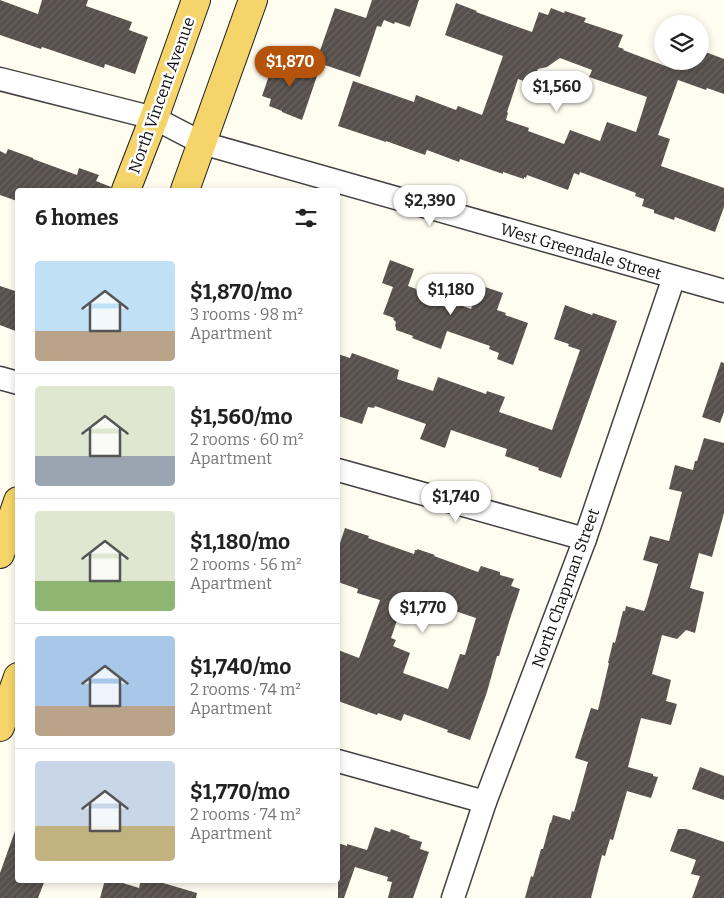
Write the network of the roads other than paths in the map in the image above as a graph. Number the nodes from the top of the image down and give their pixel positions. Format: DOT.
graph roads {
  1 [pos="196,0"];
  2 [pos="253,0"];
  3 [pos="0,79"];
  4 [pos="154,118"];
  5 [pos="202,143"];
  6 [pos="127,188"];
  7 [pos="186,188"];
  8 [pos="674,278"];
  9 [pos="724,291"];
  10 [pos="0,378"];
  11 [pos="15,382"];
  12 [pos="340,471"];
  13 [pos="15,510"];
  14 [pos="585,539"];
  15 [pos="0,554"];
  16 [pos="15,685"];
  17 [pos="0,727"];
  18 [pos="340,762"];
  19 [pos="485,802"];
  20 [pos="453,898"];
  1 -- 4 [label="main road, North Vincent Avenue"];
  2 -- 5 [label="main road"];
  3 -- 4 [label="street, West Greendale Street"];
  4 -- 5 [label="street, West Greendale Street"];
  4 -- 6 [label="main road, North Vincent Avenue"];
  5 -- 7 [label="main road"];
  5 -- 8 [label="street, West Greendale Street"];
  8 -- 9 [label="street, West Greendale Street"];
  8 -- 14 [label="street, North Chapman Street"];
  10 -- 11 [label="street"];
  12 -- 14 [label="street"];
  13 -- 15 [label="main road"];
  14 -- 19 [label="street, North Chapman Street"];
  16 -- 17 [label="main road"];
  18 -- 19 [label="street"];
  19 -- 20 [label="street, North Chapman Street"];
}
